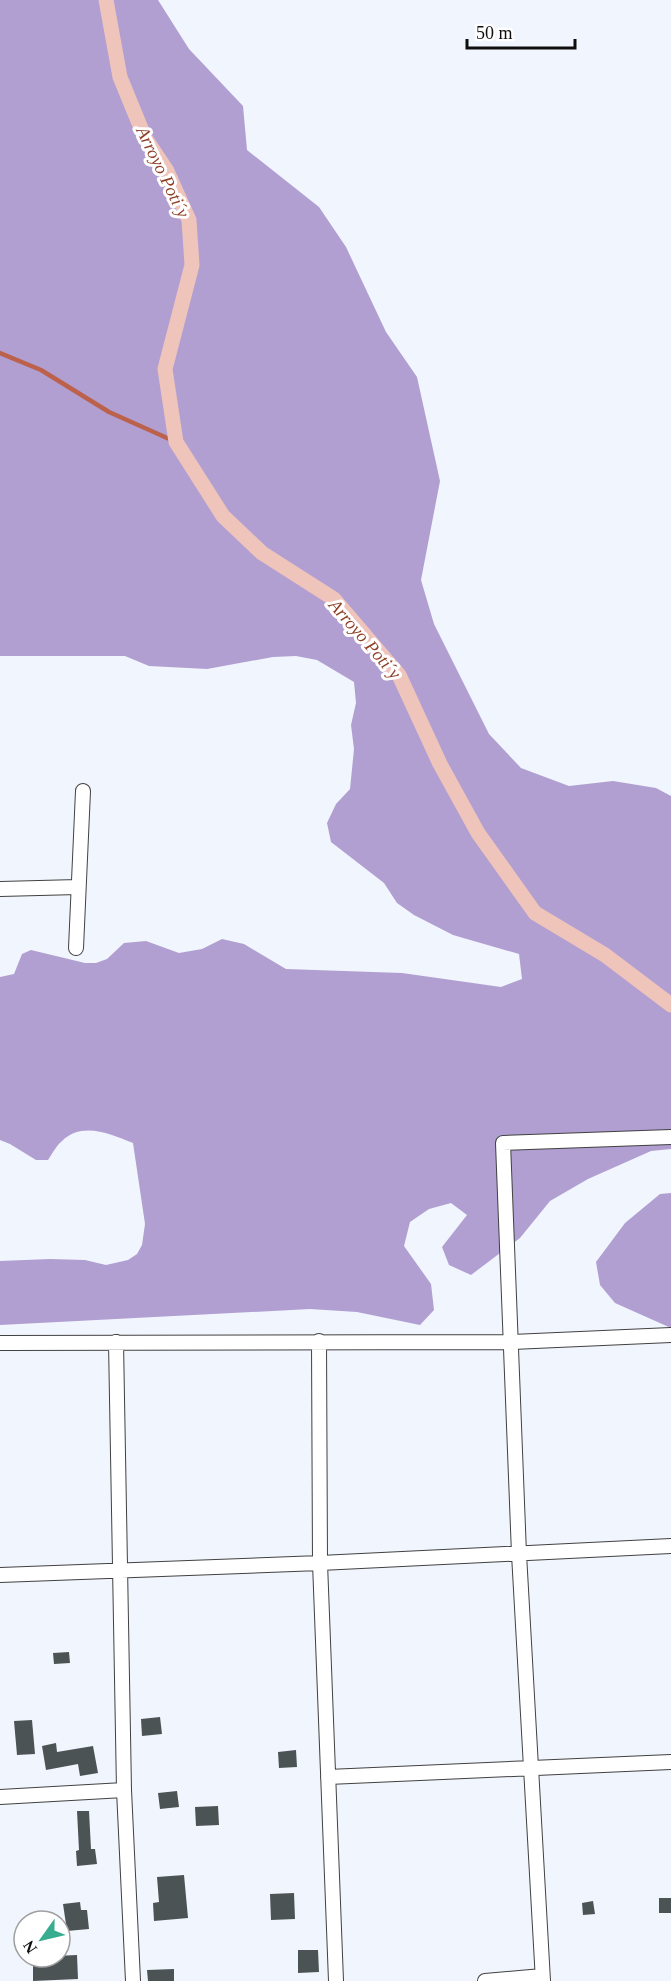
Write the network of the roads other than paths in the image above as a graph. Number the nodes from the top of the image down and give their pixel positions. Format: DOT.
graph roads {
  1 [pos="83,791"];
  2 [pos="78,886"];
  3 [pos="0,889"];
  4 [pos="76,948"];
  5 [pos="671,1137"];
  6 [pos="671,1335"];
  7 [pos="319,1341"];
  8 [pos="116,1342"];
  9 [pos="512,1342"];
  10 [pos="0,1343"];
  11 [pos="671,1546"];
  12 [pos="519,1554"];
  13 [pos="320,1563"];
  14 [pos="120,1570"];
  15 [pos="0,1575"];
  16 [pos="671,1762"];
  17 [pos="531,1768"];
  18 [pos="328,1777"];
  19 [pos="124,1790"];
  20 [pos="0,1797"];
  21 [pos="542,1978"];
  22 [pos="133,1981"];
  23 [pos="336,1981"];
  24 [pos="485,1981"];
  1 -- 2 [label="street"];
  2 -- 3 [label="street"];
  2 -- 4 [label="street"];
  5 -- 9 [label="street"];
  6 -- 9 [label="street"];
  7 -- 8 [label="street"];
  7 -- 9 [label="street"];
  7 -- 13 [label="street"];
  8 -- 10 [label="street"];
  8 -- 14 [label="street"];
  9 -- 12 [label="street"];
  11 -- 12 [label="street"];
  12 -- 13 [label="street"];
  12 -- 17 [label="street"];
  13 -- 14 [label="street"];
  13 -- 18 [label="street"];
  14 -- 15 [label="street"];
  14 -- 19 [label="street"];
  16 -- 17 [label="street"];
  17 -- 18 [label="street"];
  17 -- 21 [label="street"];
  18 -- 23 [label="street"];
  19 -- 20 [label="street"];
  19 -- 22 [label="street"];
  21 -- 24 [label="street"];
}
